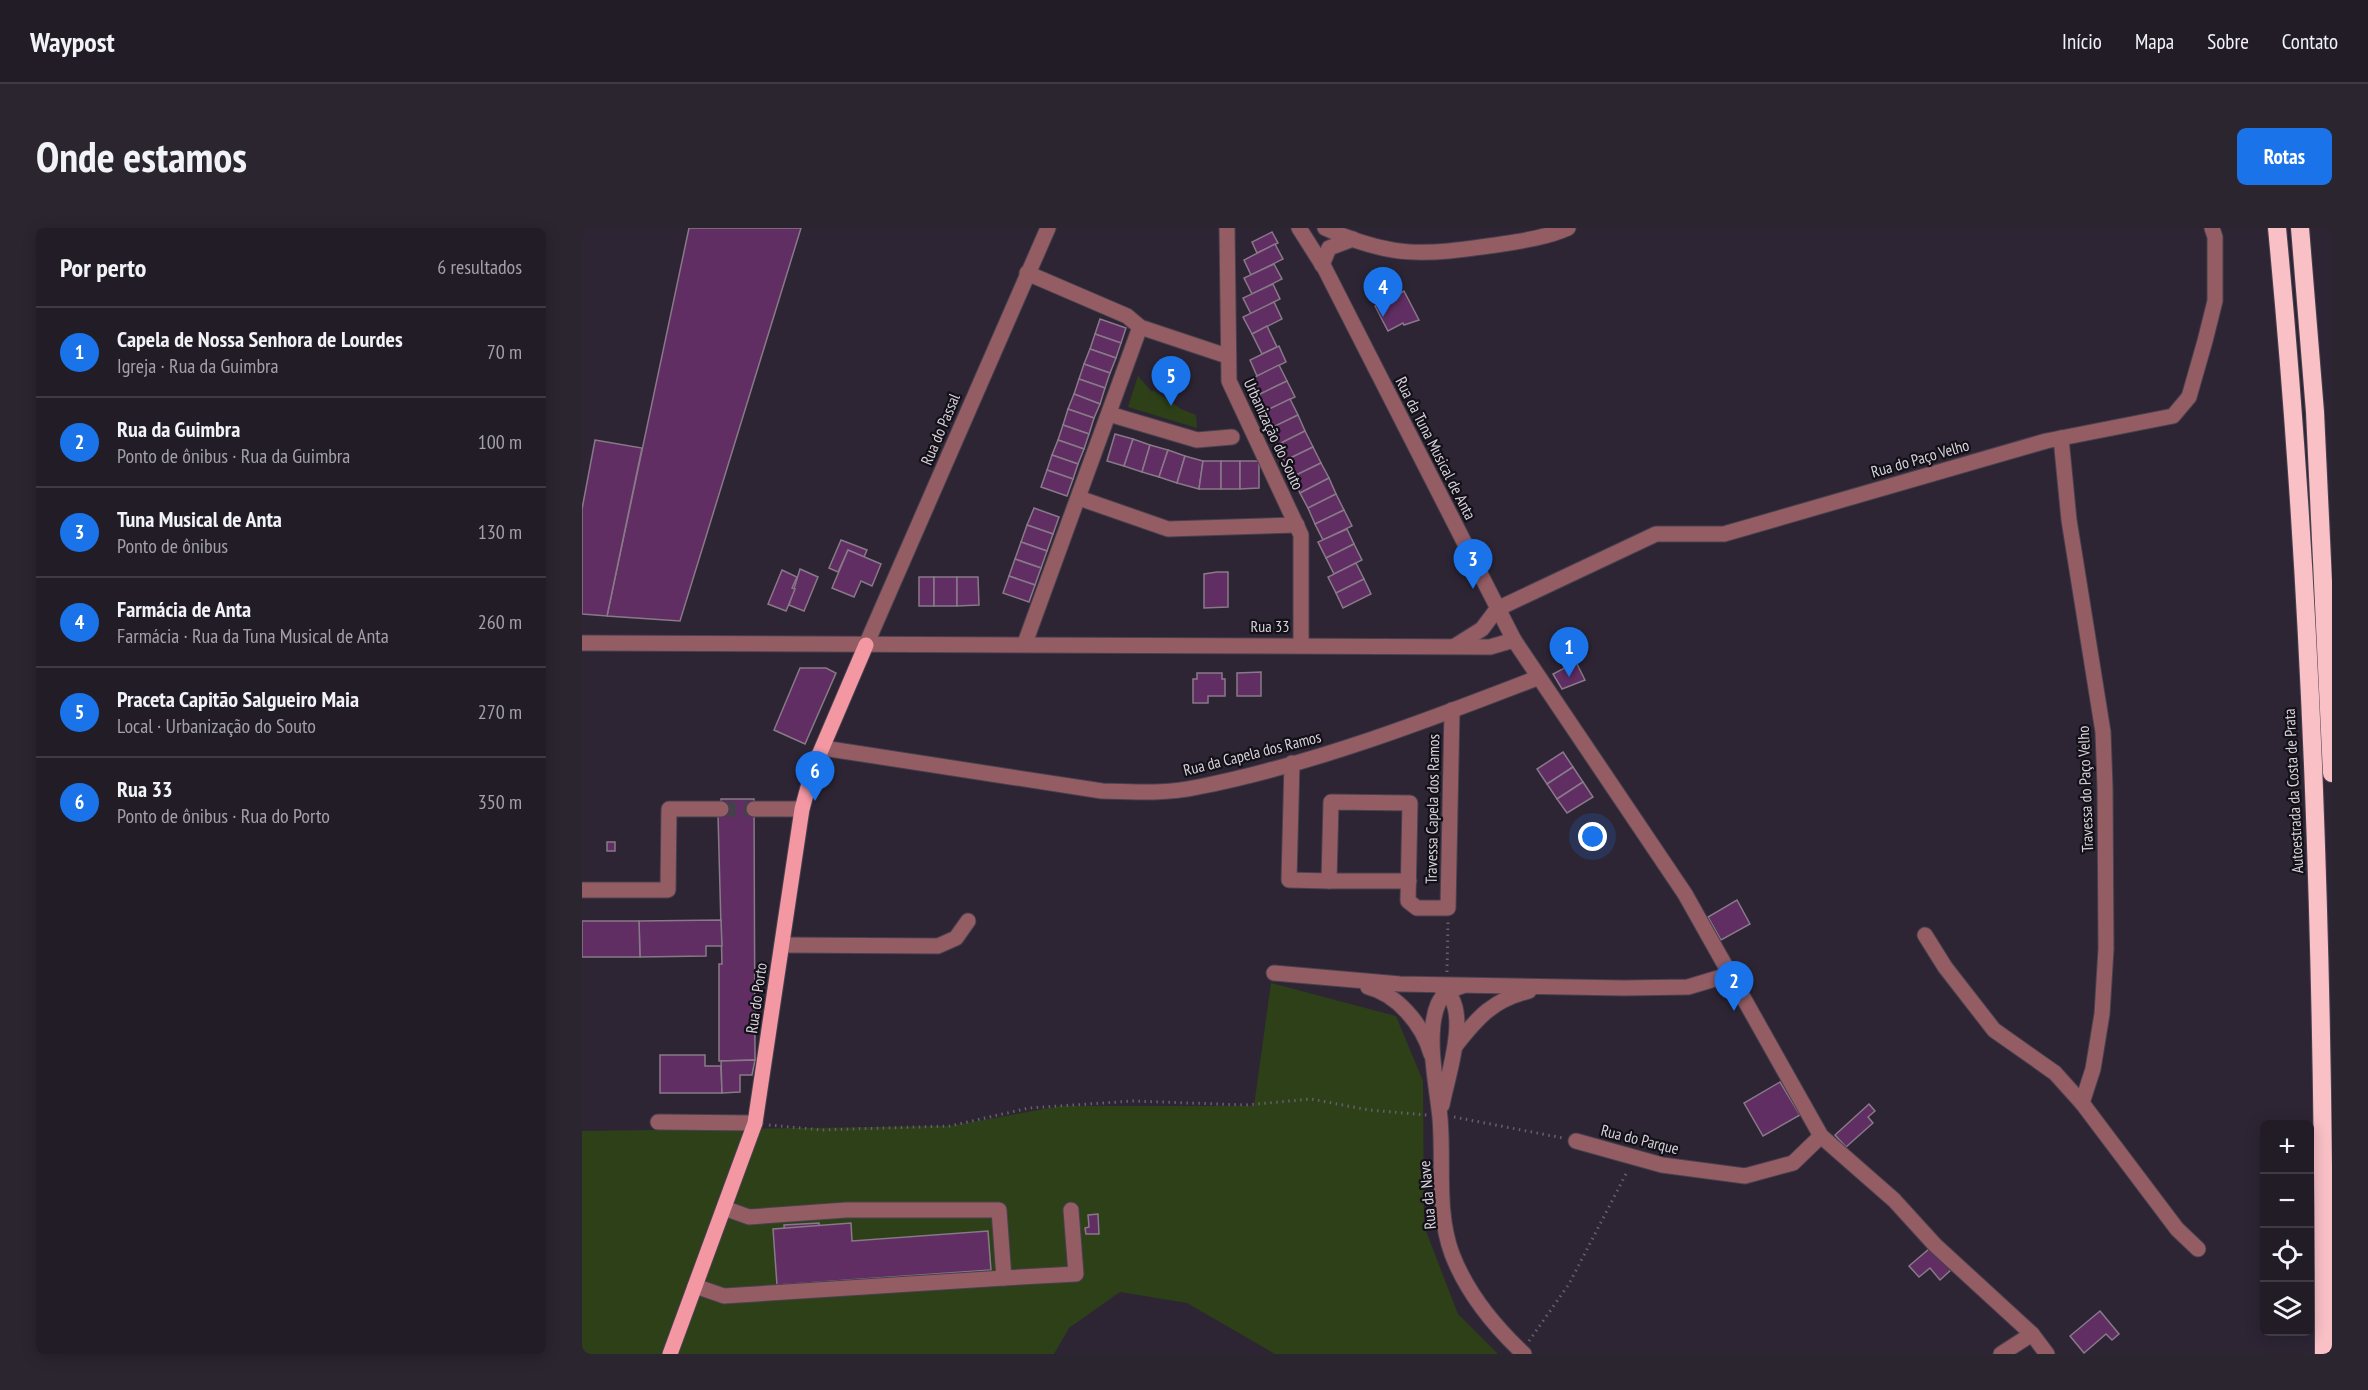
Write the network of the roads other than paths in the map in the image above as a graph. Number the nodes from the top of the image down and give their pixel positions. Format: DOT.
graph roads {
  1 [pos="1048,228"];
  2 [pos="1227,228"];
  3 [pos="1299,228"];
  4 [pos="1568,228"];
  5 [pos="2212,228"];
  6 [pos="2277,228"];
  7 [pos="2300,228"];
  8 [pos="1326,229"];
  9 [pos="1353,239"];
  10 [pos="1310,246"];
  11 [pos="1322,264"];
  12 [pos="1027,273"];
  13 [pos="1140,327"];
  14 [pos="1227,356"];
  15 [pos="1109,414"];
  16 [pos="1232,437"];
  17 [pos="2061,438"];
  18 [pos="1079,498"];
  19 [pos="1297,525"];
  20 [pos="1497,609"];
  21 [pos="1514,640"];
  22 [pos="582,643"];
  23 [pos="1025,643"];
  24 [pos="1301,644"];
  25 [pos="866,645"];
  26 [pos="1455,646"];
  27 [pos="1537,678"];
  28 [pos="1452,710"];
  29 [pos="823,748"];
  30 [pos="1292,763"];
  31 [pos="2332,773"];
  32 [pos="721,809"];
  33 [pos="754,809"];
  34 [pos="802,809"];
  35 [pos="1329,881"];
  36 [pos="1409,882"];
  37 [pos="582,890"];
  38 [pos="968,921"];
  39 [pos="1924,935"];
  40 [pos="782,945"];
  41 [pos="1274,973"];
  42 [pos="1728,975"];
  43 [pos="1347,981"];
  44 [pos="1550,986"];
  45 [pos="1442,987"];
  46 [pos="1456,1045"];
  47 [pos="1434,1068"];
  48 [pos="2082,1103"];
  49 [pos="1440,1116"];
  50 [pos="658,1122"];
  51 [pos="755,1123"];
  52 [pos="1821,1136"];
  53 [pos="1576,1141"];
  54 [pos="724,1208"];
  55 [pos="1071,1210"];
  56 [pos="2198,1249"];
  57 [pos="1004,1278"];
  58 [pos="695,1286"];
  59 [pos="2032,1334"];
  60 [pos="1523,1353"];
  61 [pos="670,1354"];
  62 [pos="2001,1354"];
  63 [pos="2048,1354"];
  64 [pos="2324,1354"];
  1 -- 12 [label="street, Rua do Passal"];
  2 -- 14 [label="street, Urbanização do Souto"];
  3 -- 10 [label="street, Rua da Tuna Musical de Anta"];
  4 -- 9 [label="street"];
  5 -- 17 [label="street, Rua do Paço Velho"];
  6 -- 64 [label="highway, Autoestrada da Costa de Prata"];
  7 -- 31 [label="highway"];
  8 -- 9 [label="street"];
  8 -- 10 [label="street"];
  9 -- 11 [label="street"];
  10 -- 11 [label="street, Rua da Tuna Musical de Anta"];
  11 -- 20 [label="street, Rua da Tuna Musical de Anta"];
  12 -- 13 [label="street"];
  12 -- 25 [label="street, Rua do Passal"];
  13 -- 14 [label="street"];
  13 -- 15 [label="street"];
  14 -- 19 [label="street, Urbanização do Souto"];
  15 -- 16 [label="street"];
  15 -- 18 [label="street"];
  17 -- 20 [label="street, Rua do Paço Velho"];
  17 -- 48 [label="street, Travessa do Paço Velho"];
  18 -- 19 [label="street"];
  18 -- 23 [label="street"];
  19 -- 24 [label="street, Urbanização do Souto"];
  20 -- 21 [label="street, Rua da Tuna Musical de Anta"];
  20 -- 26 [label="street"];
  21 -- 26 [label="street, Rua 33"];
  21 -- 27 [label="street, Rua da Tuna Musical de Anta"];
  22 -- 25 [label="street, Rua 33"];
  23 -- 24 [label="street, Rua 33"];
  23 -- 25 [label="street, Rua 33"];
  24 -- 26 [label="street, Rua 33"];
  25 -- 29 [label="main road, Rua do Porto"];
  27 -- 28 [label="street, Rua da Capela dos Ramos"];
  27 -- 42 [label="street, Rua da Tuna Musical de Anta"];
  28 -- 30 [label="street, Rua da Capela dos Ramos"];
  28 -- 36 [label="street, Travessa Capela dos Ramos"];
  29 -- 30 [label="street, Rua da Capela dos Ramos"];
  29 -- 34 [label="main road, Rua do Porto"];
  30 -- 35 [label="street"];
  32 -- 37 [label="street"];
  33 -- 34 [label="street"];
  34 -- 40 [label="main road, Rua do Porto"];
  35 -- 36 [label="street"];
  35 -- 36 [label="street"];
  38 -- 40 [label="street"];
  39 -- 48 [label="street"];
  40 -- 51 [label="main road, Rua do Porto"];
  41 -- 43 [label="street, Rua da Nave"];
  42 -- 44 [label="street, Rua da Nave"];
  42 -- 52 [label="street, Rua da Tuna Musical de Anta"];
  43 -- 45 [label="street, Rua da Nave"];
  43 -- 47 [label="street, Rua da Nave"];
  44 -- 45 [label="street, Rua da Nave"];
  44 -- 46 [label="street, Rua da Nave"];
  45 -- 46 [label="street, Rua da Nave"];
  45 -- 47 [label="street, Rua da Nave"];
  46 -- 49 [label="street, Rua da Nave"];
  47 -- 49 [label="street, Rua da Nave"];
  48 -- 56 [label="street"];
  49 -- 60 [label="street, Rua da Nave"];
  50 -- 51 [label="street"];
  51 -- 54 [label="main road, Rua do Porto"];
  52 -- 53 [label="street, Rua do Parque"];
  52 -- 59 [label="street, Rua da Tuna Musical de Anta"];
  54 -- 57 [label="street"];
  54 -- 58 [label="main road, Rua do Porto"];
  55 -- 57 [label="street"];
  57 -- 58 [label="street"];
  58 -- 61 [label="main road, Rua do Porto"];
  59 -- 62 [label="street"];
  59 -- 63 [label="street, Rua da Tuna Musical de Anta"];
}
